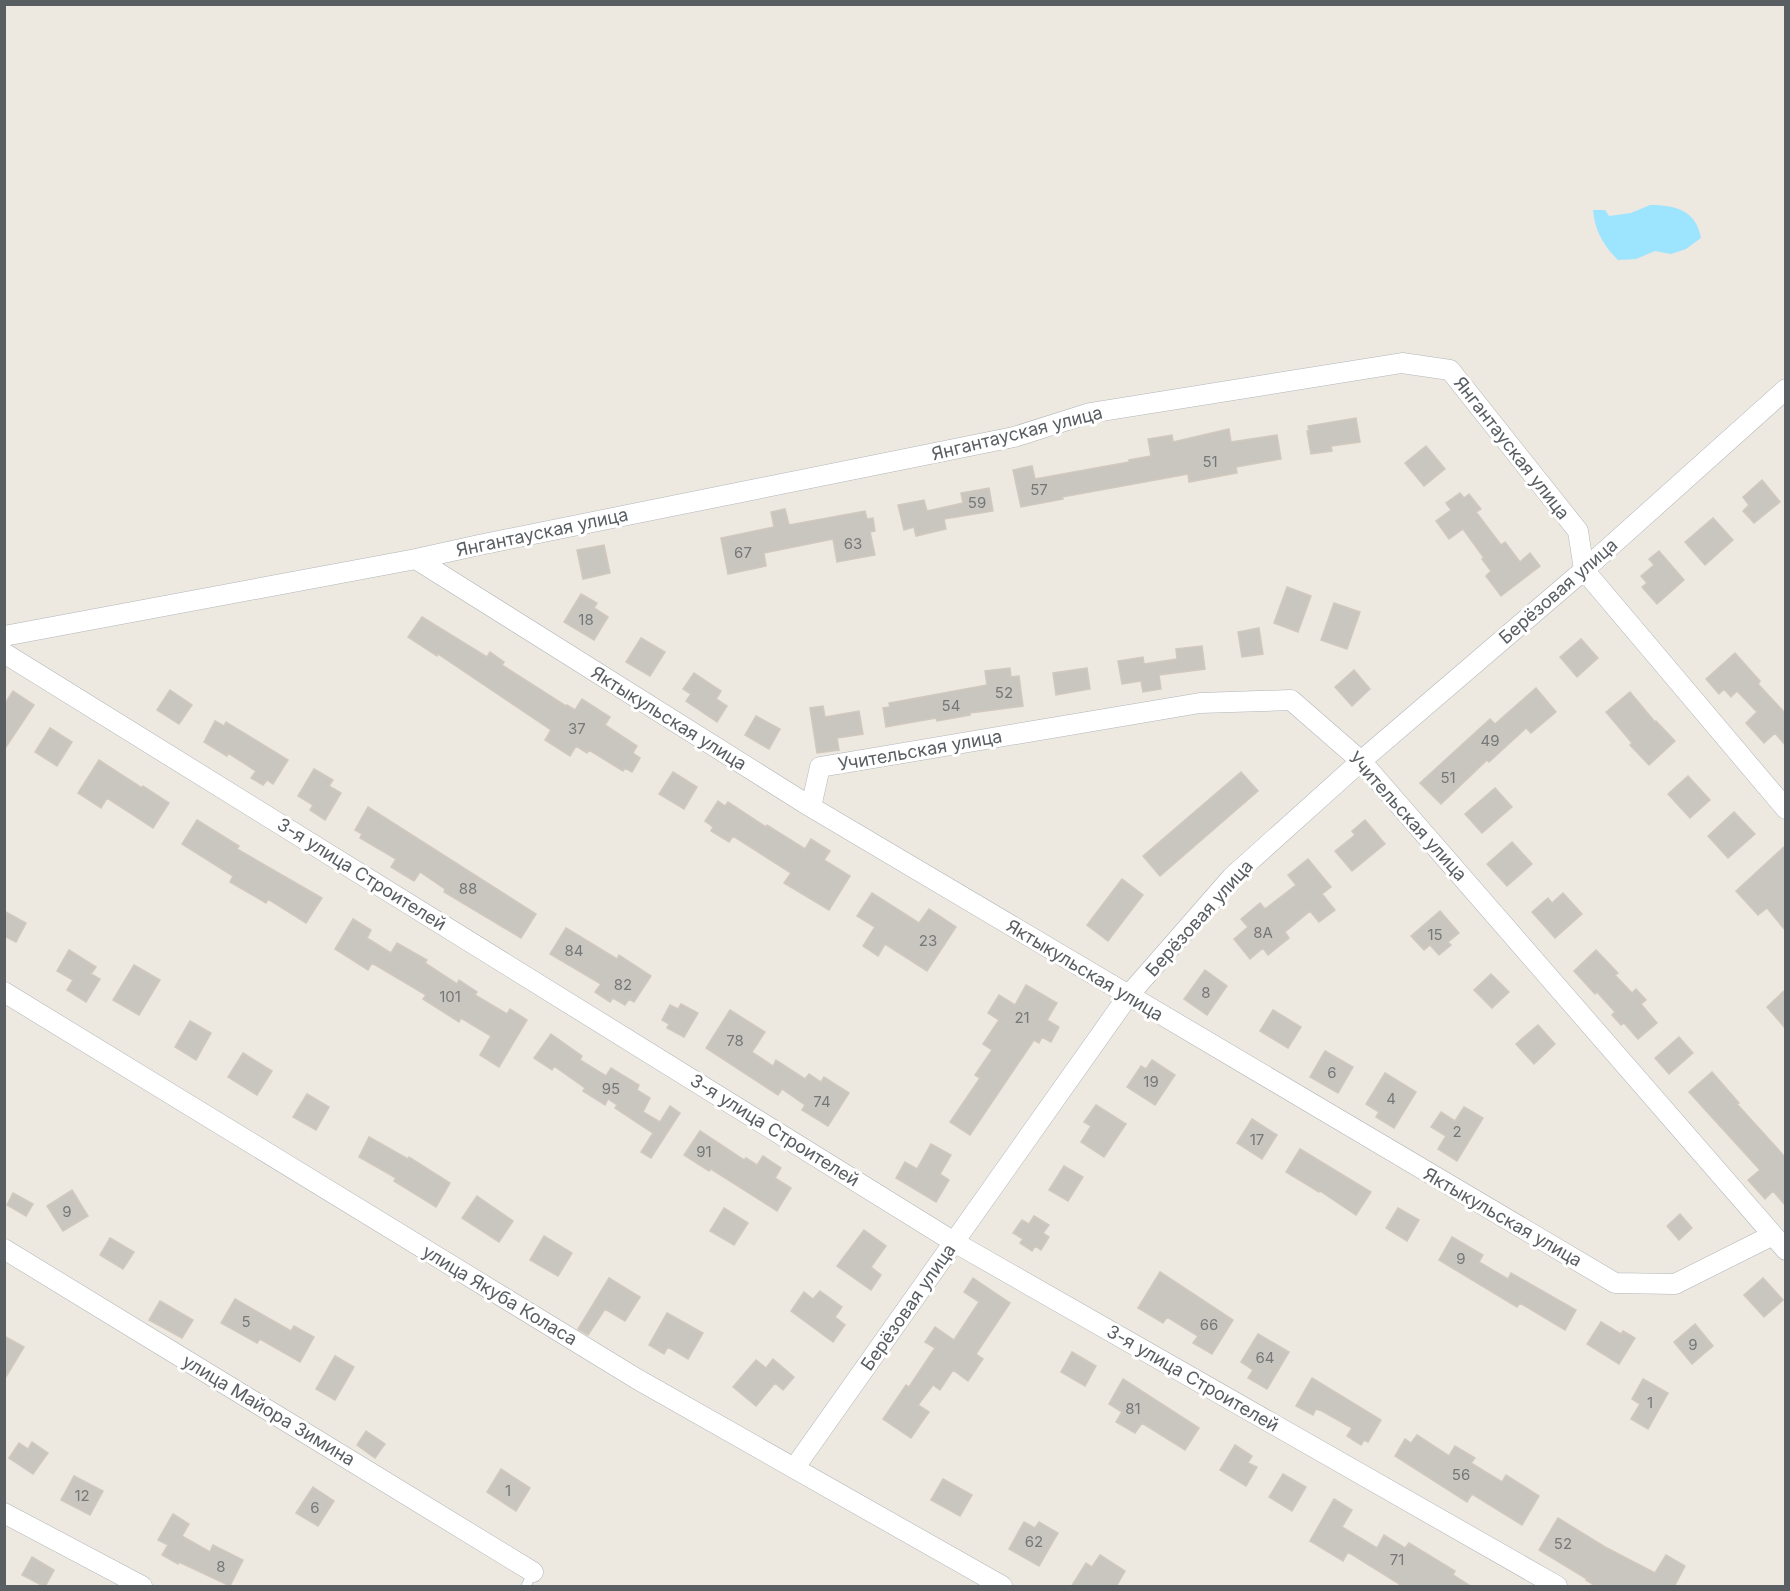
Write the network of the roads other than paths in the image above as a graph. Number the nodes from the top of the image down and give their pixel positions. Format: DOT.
graph roads {
  1 [pos="1785,389"];
  2 [pos="416,559"];
  3 [pos="1584,570"];
  4 [pos="4,636"];
  5 [pos="4,652"];
  6 [pos="1361,761"];
  7 [pos="811,807"];
  8 [pos="1785,809"];
  9 [pos="4,992"];
  10 [pos="1128,996"];
  11 [pos="954,1242"];
  12 [pos="1779,1242"];
  13 [pos="4,1249"];
  14 [pos="795,1467"];
  15 [pos="4,1513"];
  16 [pos="529,1579"];
  17 [pos="142,1587"];
  18 [pos="1002,1587"];
  19 [pos="1557,1587"];
  1 -- 3 [label="street, Берёзовая улица"];
  2 -- 3 [label="street, Янгантауская улица"];
  2 -- 4 [label="street, Янгантауская улица"];
  2 -- 7 [label="street, Яктыкульская улица"];
  3 -- 6 [label="street, Берёзовая улица"];
  3 -- 8 [label="street"];
  5 -- 11 [label="street, 3-я улица Строителей"];
  6 -- 7 [label="street, Учительская улица"];
  6 -- 10 [label="street, Берёзовая улица"];
  6 -- 12 [label="street, Учительская улица"];
  7 -- 10 [label="street, Яктыкульская улица"];
  9 -- 14 [label="street, улица Якуба Коласа"];
  10 -- 11 [label="street, Берёзовая улица"];
  10 -- 12 [label="street, Яктыкульская улица"];
  11 -- 14 [label="street, Берёзовая улица"];
  11 -- 19 [label="street, 3-я улица Строителей"];
  13 -- 16 [label="street, улица Майора Зимина"];
  14 -- 18 [label="street, улица Якуба Коласа"];
  15 -- 17 [label="street"];
}
